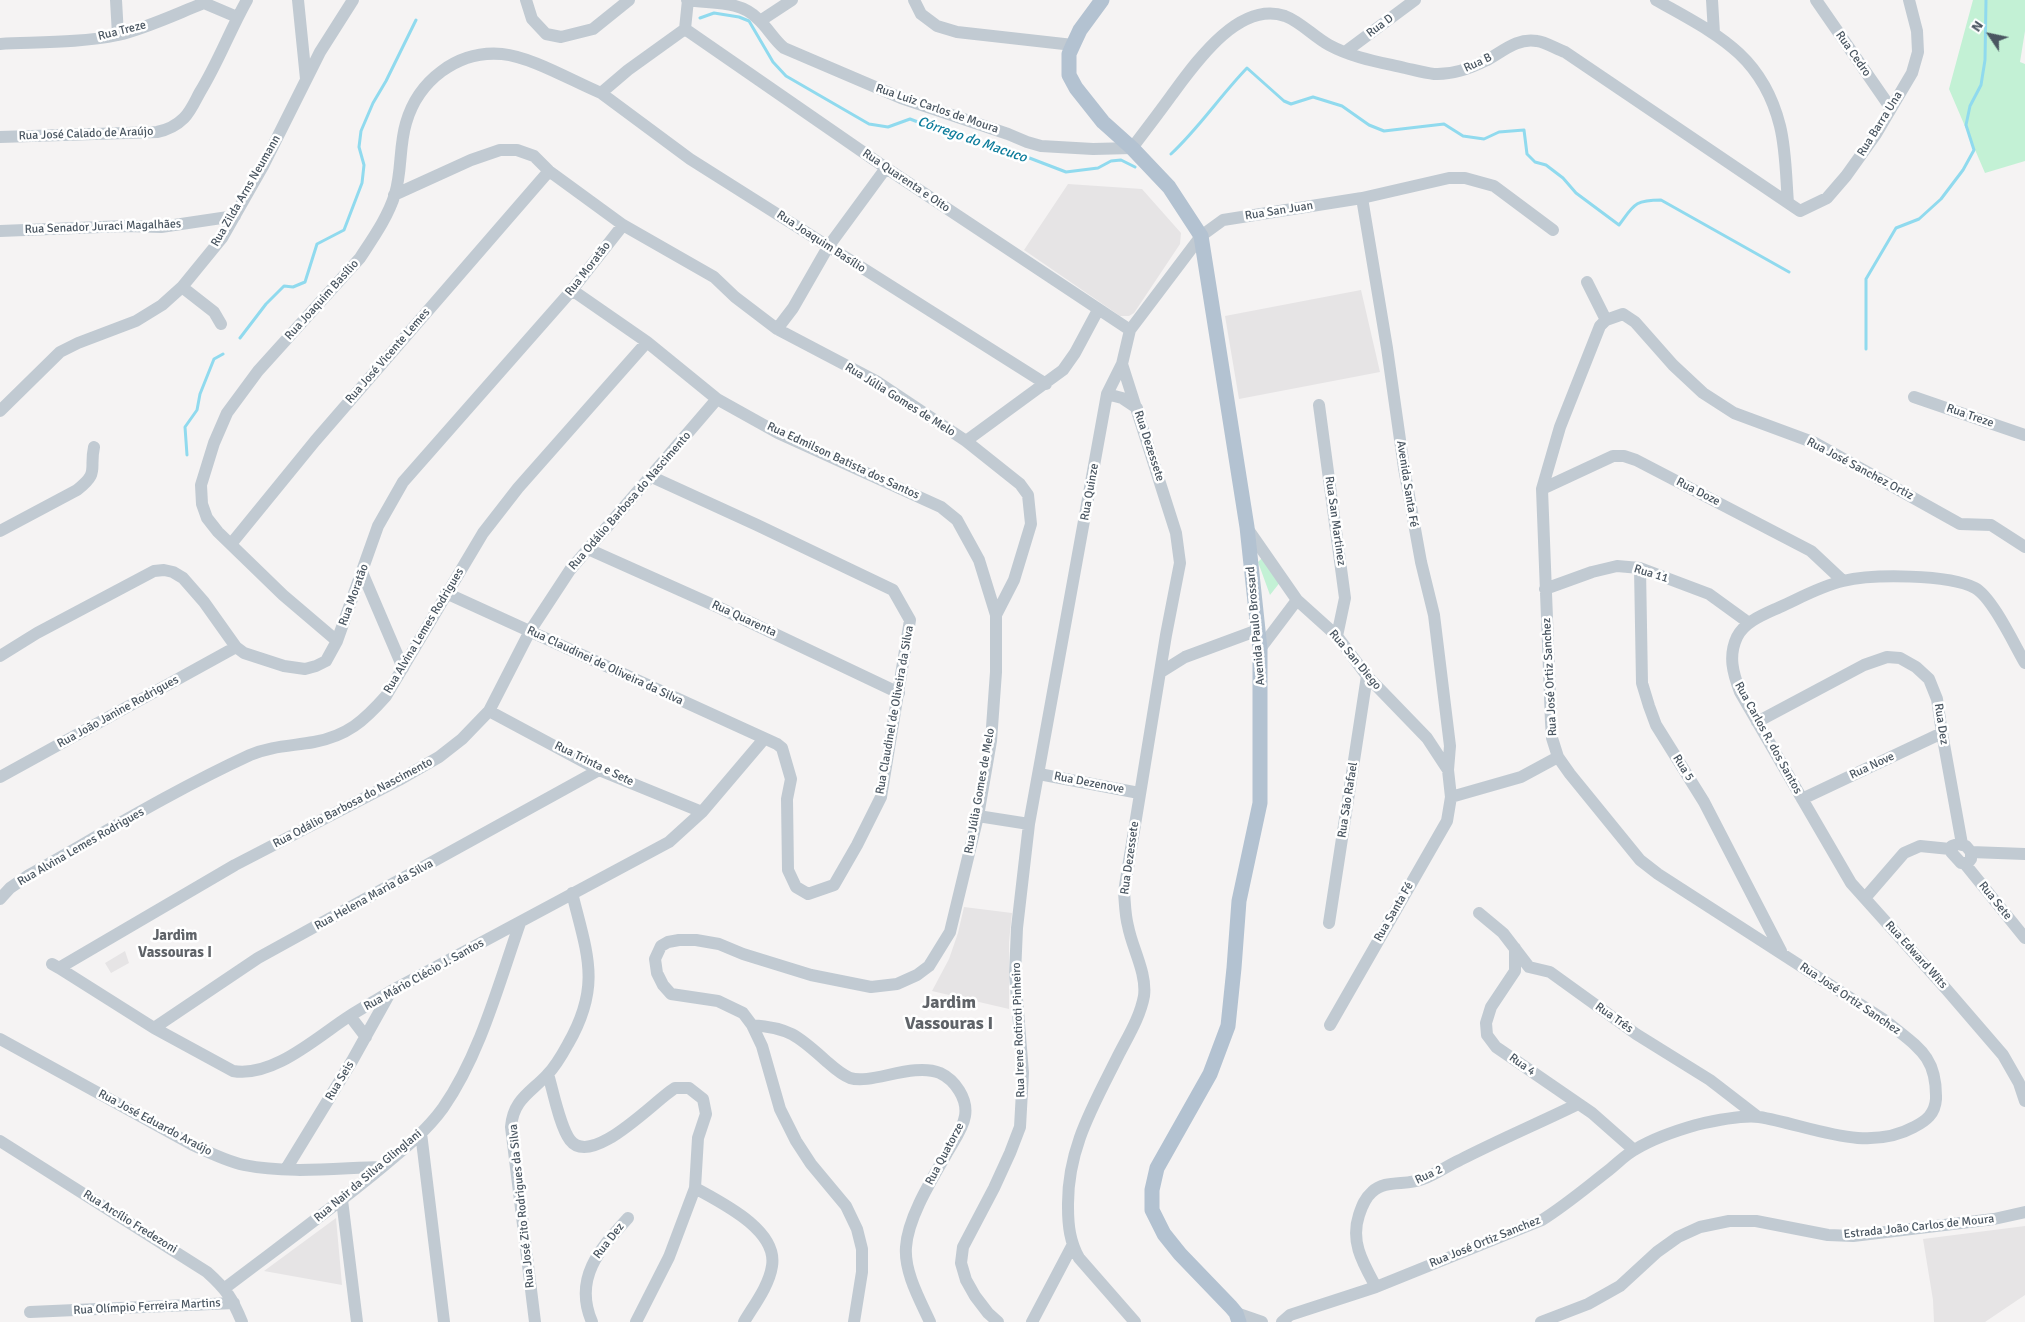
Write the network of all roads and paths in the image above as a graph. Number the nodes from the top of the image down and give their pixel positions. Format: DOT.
graph roads {
  1 [pos="116,0"];
  2 [pos="248,0"];
  3 [pos="298,0"];
  4 [pos="353,0"];
  5 [pos="526,0"];
  6 [pos="688,0"];
  7 [pos="792,0"];
  8 [pos="914,0"];
  9 [pos="1102,0"];
  10 [pos="1414,0"];
  11 [pos="1656,0"];
  12 [pos="1712,0"];
  13 [pos="1816,0"];
  14 [pos="1909,0"];
  15 [pos="204,2"];
  16 [pos="622,2"];
  17 [pos="237,18"];
  18 [pos="760,20"];
  19 [pos="685,29"];
  20 [pos="1714,33"];
  21 [pos="118,34"];
  22 [pos="0,44"];
  23 [pos="1073,45"];
  24 [pos="1345,52"];
  25 [pos="306,79"];
  26 [pos="601,93"];
  27 [pos="1890,107"];
  28 [pos="0,137"];
  29 [pos="1132,148"];
  30 [pos="886,168"];
  31 [pos="549,171"];
  32 [pos="394,195"];
  33 [pos="1362,198"];
  34 [pos="1788,203"];
  35 [pos="235,216"];
  36 [pos="623,225"];
  37 [pos="1553,230"];
  38 [pos="0,231"];
  39 [pos="1201,236"];
  40 [pos="828,247"];
  41 [pos="1587,282"];
  42 [pos="182,287"];
  43 [pos="572,290"];
  44 [pos="1098,310"];
  45 [pos="1606,320"];
  46 [pos="220,324"];
  47 [pos="777,329"];
  48 [pos="1130,330"];
  49 [pos="647,342"];
  50 [pos="1122,364"];
  51 [pos="1046,384"];
  52 [pos="1107,394"];
  53 [pos="1914,397"];
  54 [pos="717,399"];
  55 [pos="1319,405"];
  56 [pos="1137,408"];
  57 [pos="0,411"];
  58 [pos="2025,435"];
  59 [pos="966,441"];
  60 [pos="94,447"];
  61 [pos="652,477"];
  62 [pos="1542,489"];
  63 [pos="1247,527"];
  64 [pos="0,531"];
  65 [pos="230,544"];
  66 [pos="2025,546"];
  67 [pos="588,549"];
  68 [pos="1640,568"];
  69 [pos="362,572"];
  70 [pos="1843,581"];
  71 [pos="1545,589"];
  72 [pos="446,593"];
  73 [pos="1297,600"];
  74 [pos="996,615"];
  75 [pos="1749,623"];
  76 [pos="1258,630"];
  77 [pos="530,631"];
  78 [pos="1337,636"];
  79 [pos="337,641"];
  80 [pos="1164,644"];
  81 [pos="236,647"];
  82 [pos="1260,649"];
  83 [pos="0,656"];
  84 [pos="1185,657"];
  85 [pos="2025,663"];
  86 [pos="402,668"];
  87 [pos="1160,672"];
  88 [pos="1367,676"];
  89 [pos="899,693"];
  90 [pos="489,711"];
  91 [pos="1757,722"];
  92 [pos="1942,733"];
  93 [pos="764,739"];
  94 [pos="1558,756"];
  95 [pos="599,770"];
  96 [pos="1448,770"];
  97 [pos="1039,774"];
  98 [pos="0,777"];
  99 [pos="1139,793"];
  100 [pos="1450,797"];
  101 [pos="1802,799"];
  102 [pos="702,812"];
  103 [pos="978,816"];
  104 [pos="1029,824"];
  105 [pos="1961,848"];
  106 [pos="2025,854"];
  107 [pos="1965,864"];
  108 [pos="572,893"];
  109 [pos="0,898"];
  110 [pos="1865,898"];
  111 [pos="1480,913"];
  112 [pos="520,923"];
  113 [pos="1329,923"];
  114 [pos="2025,938"];
  115 [pos="1515,948"];
  116 [pos="1782,953"];
  117 [pos="56,966"];
  118 [pos="391,991"];
  119 [pos="350,1016"];
  120 [pos="752,1025"];
  121 [pos="1330,1025"];
  122 [pos="154,1028"];
  123 [pos="366,1037"];
  124 [pos="0,1039"];
  125 [pos="548,1074"];
  126 [pos="2025,1101"];
  127 [pos="1578,1104"];
  128 [pos="1758,1117"];
  129 [pos="421,1133"];
  130 [pos="0,1140"];
  131 [pos="1634,1150"];
  132 [pos="382,1167"];
  133 [pos="286,1169"];
  134 [pos="695,1188"];
  135 [pos="342,1200"];
  136 [pos="2025,1212"];
  137 [pos="628,1218"];
  138 [pos="1072,1246"];
  139 [pos="1376,1287"];
  140 [pos="225,1288"];
  141 [pos="234,1303"];
  142 [pos="30,1312"];
  143 [pos="1237,1317"];
  144 [pos="242,1322"];
  145 [pos="357,1322"];
  146 [pos="444,1322"];
  147 [pos="534,1322"];
  148 [pos="592,1322"];
  149 [pos="636,1322"];
  150 [pos="744,1322"];
  151 [pos="854,1322"];
  152 [pos="930,1322"];
  153 [pos="998,1322"];
  154 [pos="1032,1322"];
  155 [pos="1136,1322"];
  156 [pos="1262,1322"];
  157 [pos="1282,1322"];
  158 [pos="1541,1322"];
  1 -- 21 [label="street"];
  2 -- 17 [label="street, Rua José Calado de Araújo"];
  3 -- 25 [label="street"];
  4 -- 25 [label="street, Rua Zilda Arns Neumann"];
  5 -- 16 [label="street"];
  6 -- 18 [label="street, Rua Luiz Carlos de Moura"];
  6 -- 19 [label="street"];
  7 -- 18 [label="street"];
  8 -- 23 [label="street"];
  9 -- 23 [label="main road, Avenida Paulo Brossard"];
  10 -- 24 [label="street, Rua D"];
  11 -- 20 [label="street"];
  12 -- 20 [label="street"];
  13 -- 27 [label="street, Rua Cedro"];
  14 -- 27 [label="street, Rua Barra Una"];
  15 -- 17 [label="street, Rua Treze"];
  15 -- 21 [label="street, Rua Treze"];
  17 -- 28 [label="street, Rua José Calado de Araújo"];
  18 -- 29 [label="street, Rua Luiz Carlos de Moura"];
  19 -- 26 [label="street"];
  19 -- 30 [label="street, Rua Quarenta e Oito"];
  20 -- 34 [label="street"];
  21 -- 22 [label="street, Rua Treze"];
  23 -- 29 [label="main road, Avenida Paulo Brossard"];
  24 -- 29 [label="street, Rua B"];
  24 -- 34 [label="street, Rua B"];
  25 -- 35 [label="street, Rua Zilda Arns Neumann"];
  26 -- 32 [label="street, Rua Joaquim Basílio"];
  26 -- 40 [label="street, Rua Joaquim Basílio"];
  27 -- 34 [label="street, Rua Barra Una"];
  29 -- 39 [label="main road, Avenida Paulo Brossard"];
  30 -- 40 [label="street"];
  30 -- 44 [label="street, Rua Quarenta e Oito"];
  31 -- 32 [label="street, Rua Júlia Gomes de Melo"];
  31 -- 36 [label="street, Rua Júlia Gomes de Melo"];
  31 -- 65 [label="street, Rua José Vicente Lemes"];
  32 -- 65 [label="street, Rua Joaquim Basílio"];
  33 -- 37 [label="street, Rua San Juan"];
  33 -- 39 [label="street, Rua San Juan"];
  33 -- 96 [label="street, Avenida Santa Fé"];
  35 -- 38 [label="street, Rua Senador Juraci Magalhães"];
  35 -- 42 [label="street, Rua Zilda Arns Neumann"];
  36 -- 43 [label="street, Rua Moratão"];
  36 -- 47 [label="street, Rua Júlia Gomes de Melo"];
  39 -- 48 [label="street, Rua Quinze"];
  39 -- 63 [label="main road, Avenida Paulo Brossard"];
  40 -- 47 [label="street"];
  40 -- 51 [label="street, Rua Joaquim Basílio"];
  41 -- 45 [label="street"];
  42 -- 46 [label="street"];
  42 -- 57 [label="street, Rua Zilda Arns Neumann"];
  43 -- 49 [label="street, Rua Edmilson Batista dos Santos"];
  43 -- 69 [label="street, Rua Moratão"];
  44 -- 48 [label="street, Rua Quarenta e Oito"];
  44 -- 51 [label="street"];
  45 -- 62 [label="street, Rua José Ortiz Sanchez"];
  45 -- 66 [label="street, Rua José Sanchez Ortiz"];
  47 -- 59 [label="street, Rua Júlia Gomes de Melo"];
  48 -- 50 [label="street, Rua Quinze"];
  49 -- 54 [label="street, Rua Edmilson Batista dos Santos"];
  49 -- 72 [label="street, Rua Alvina Lemes Rodrigues"];
  50 -- 52 [label="street, Rua Quinze"];
  50 -- 56 [label="street, Rua Dezessete"];
  51 -- 59 [label="street"];
  52 -- 56 [label="street"];
  52 -- 97 [label="street, Rua Quinze"];
  53 -- 58 [label="street, Rua Treze"];
  54 -- 61 [label="street, Rua Odálio Barbosa do Nascimento"];
  54 -- 74 [label="street, Rua Edmilson Batista dos Santos"];
  55 -- 78 [label="street, Rua San Martinez"];
  56 -- 80 [label="street, Rua Dezessete"];
  59 -- 74 [label="street, Rua Júlia Gomes de Melo"];
  60 -- 64 [label="street"];
  61 -- 67 [label="street, Rua Odálio Barbosa do Nascimento"];
  61 -- 89 [label="street, Rua Claudinel de Oliveira da Silva"];
  62 -- 70 [label="street, Rua Doze"];
  62 -- 71 [label="street, Rua José Ortiz Sanchez"];
  63 -- 73 [label="street, Rua San Diego"];
  63 -- 76 [label="main road, Avenida Paulo Brossard"];
  65 -- 79 [label="street, Rua Joaquim Basílio"];
  67 -- 77 [label="street, Rua Odálio Barbosa do Nascimento"];
  67 -- 89 [label="street, Rua Quarenta"];
  68 -- 71 [label="street, Rua 11"];
  68 -- 75 [label="street, Rua 11"];
  68 -- 116 [label="street, Rua 5"];
  69 -- 79 [label="street, Rua Moratão"];
  69 -- 86 [label="street"];
  70 -- 75 [label="street, Rua Carlos R. dos Santos"];
  70 -- 85 [label="street, Rua Carlos R. dos Santos"];
  71 -- 94 [label="street, Rua José Ortiz Sanchez"];
  72 -- 77 [label="street, Rua Claudinei de Oliveira da Silva"];
  72 -- 86 [label="street, Rua Alvina Lemes Rodrigues"];
  73 -- 78 [label="street, Rua San Diego"];
  73 -- 82 [label="street"];
  74 -- 103 [label="street, Rua Júlia Gomes de Melo"];
  75 -- 91 [label="street, Rua Carlos R. dos Santos"];
  76 -- 82 [label="main road, Avenida Paulo Brossard"];
  76 -- 84 [label="street"];
  77 -- 90 [label="street, Rua Odálio Barbosa do Nascimento"];
  77 -- 93 [label="street, Rua Claudinei de Oliveira da Silva"];
  78 -- 88 [label="street, Rua San Diego"];
  79 -- 81 [label="street, Rua Moratão"];
  80 -- 84 [label="street"];
  80 -- 87 [label="street, Rua Dezessete"];
  81 -- 83 [label="street, Rua Moratão"];
  81 -- 98 [label="street, Rua João Janine Rodrigues"];
  82 -- 143 [label="main road, Avenida Paulo Brossard"];
  84 -- 87 [label="street"];
  86 -- 109 [label="street, Rua Alvina Lemes Rodrigues"];
  87 -- 99 [label="street, Rua Dezessete"];
  88 -- 96 [label="street, Rua San Diego"];
  88 -- 113 [label="street, Rua São Rafael"];
  89 -- 93 [label="street, Rua Claudinel de Oliveira da Silva"];
  90 -- 95 [label="street, Rua Trinta e Sete"];
  90 -- 117 [label="street, Rua Odálio Barbosa do Nascimento"];
  91 -- 92 [label="street, Rua Dez"];
  91 -- 101 [label="street, Rua Carlos R. dos Santos"];
  92 -- 101 [label="street, Rua Nove"];
  92 -- 105 [label="street, Rua Dez"];
  93 -- 102 [label="street, Rua Mário Clécio J. Santos"];
  94 -- 100 [label="street"];
  94 -- 116 [label="street, Rua José Ortiz Sanchez"];
  95 -- 102 [label="street, Rua Trinta e Sete"];
  95 -- 122 [label="street, Rua Helena Maria da Silva"];
  96 -- 100 [label="street, Rua San Diego"];
  97 -- 99 [label="street, Rua Dezenove"];
  97 -- 104 [label="street, Rua Irene Rotiroti Pinheiro"];
  99 -- 138 [label="street, Rua Dezessete"];
  100 -- 121 [label="street, Rua Santa Fé"];
  101 -- 110 [label="street, Rua Carlos R. dos Santos"];
  102 -- 108 [label="street, Rua Mário Clécio J. Santos"];
  103 -- 104 [label="street"];
  103 -- 120 [label="street, Rua Júlia Gomes de Melo"];
  104 -- 153 [label="street, Rua Irene Rotiroti Pinheiro"];
  105 -- 106 [label="street"];
  105 -- 107 [label="street"];
  105 -- 107 [label="street"];
  105 -- 110 [label="street"];
  107 -- 114 [label="street, Rua Sete"];
  108 -- 112 [label="street, Rua Mário Clécio J. Santos"];
  108 -- 125 [label="street, Rua José Zito Rodrigues da Silva"];
  110 -- 126 [label="street, Rua Edward Wits"];
  111 -- 115 [label="street, Rua Três"];
  112 -- 118 [label="street, Rua Mário Clécio J. Santos"];
  112 -- 129 [label="street, Rua Nair da Silva Glinglani"];
  115 -- 127 [label="street, Rua 4"];
  115 -- 128 [label="street, Rua Três"];
  116 -- 128 [label="street, Rua José Ortiz Sanchez"];
  117 -- 122 [label="street, Rua Mário Clécio J. Santos"];
  118 -- 119 [label="street, Rua Mário Clécio J. Santos"];
  118 -- 123 [label="street, Rua Seis"];
  119 -- 122 [label="street, Rua Mário Clécio J. Santos"];
  119 -- 123 [label="street"];
  120 -- 151 [label="street, Rua Júlia Gomes de Melo"];
  120 -- 152 [label="street, Rua Quatorze"];
  123 -- 133 [label="street, Rua Seis"];
  124 -- 133 [label="street, Rua José Eduardo Araújo"];
  125 -- 134 [label="street"];
  125 -- 147 [label="street, Rua José Zito Rodrigues da Silva"];
  127 -- 131 [label="street, Rua 4"];
  127 -- 139 [label="street, Rua 2"];
  128 -- 131 [label="street, Rua José Ortiz Sanchez"];
  129 -- 132 [label="street, Rua Nair da Silva Glinglani"];
  129 -- 146 [label="street"];
  130 -- 140 [label="street, Rua Arcílio Fredezoni"];
  131 -- 139 [label="street, Rua José Ortiz Sanchez"];
  132 -- 133 [label="street, Rua José Eduardo Araújo"];
  132 -- 135 [label="street, Rua Nair da Silva Glinglani"];
  134 -- 149 [label="street"];
  134 -- 150 [label="street"];
  135 -- 140 [label="street, Rua Nair da Silva Glinglani"];
  135 -- 145 [label="street"];
  136 -- 158 [label="street, Estrada João Carlos de Moura"];
  137 -- 148 [label="street, Rua Dez"];
  138 -- 154 [label="street"];
  138 -- 155 [label="street, Rua Dezessete"];
  139 -- 157 [label="street, Rua José Ortiz Sanchez"];
  140 -- 141 [label="street, Rua Arcílio Fredezoni"];
  141 -- 142 [label="street, Rua Olímpio Ferreira Martins"];
  141 -- 144 [label="street, Rua Arcílio Fredezoni"];
  143 -- 156 [label="street"];
}
